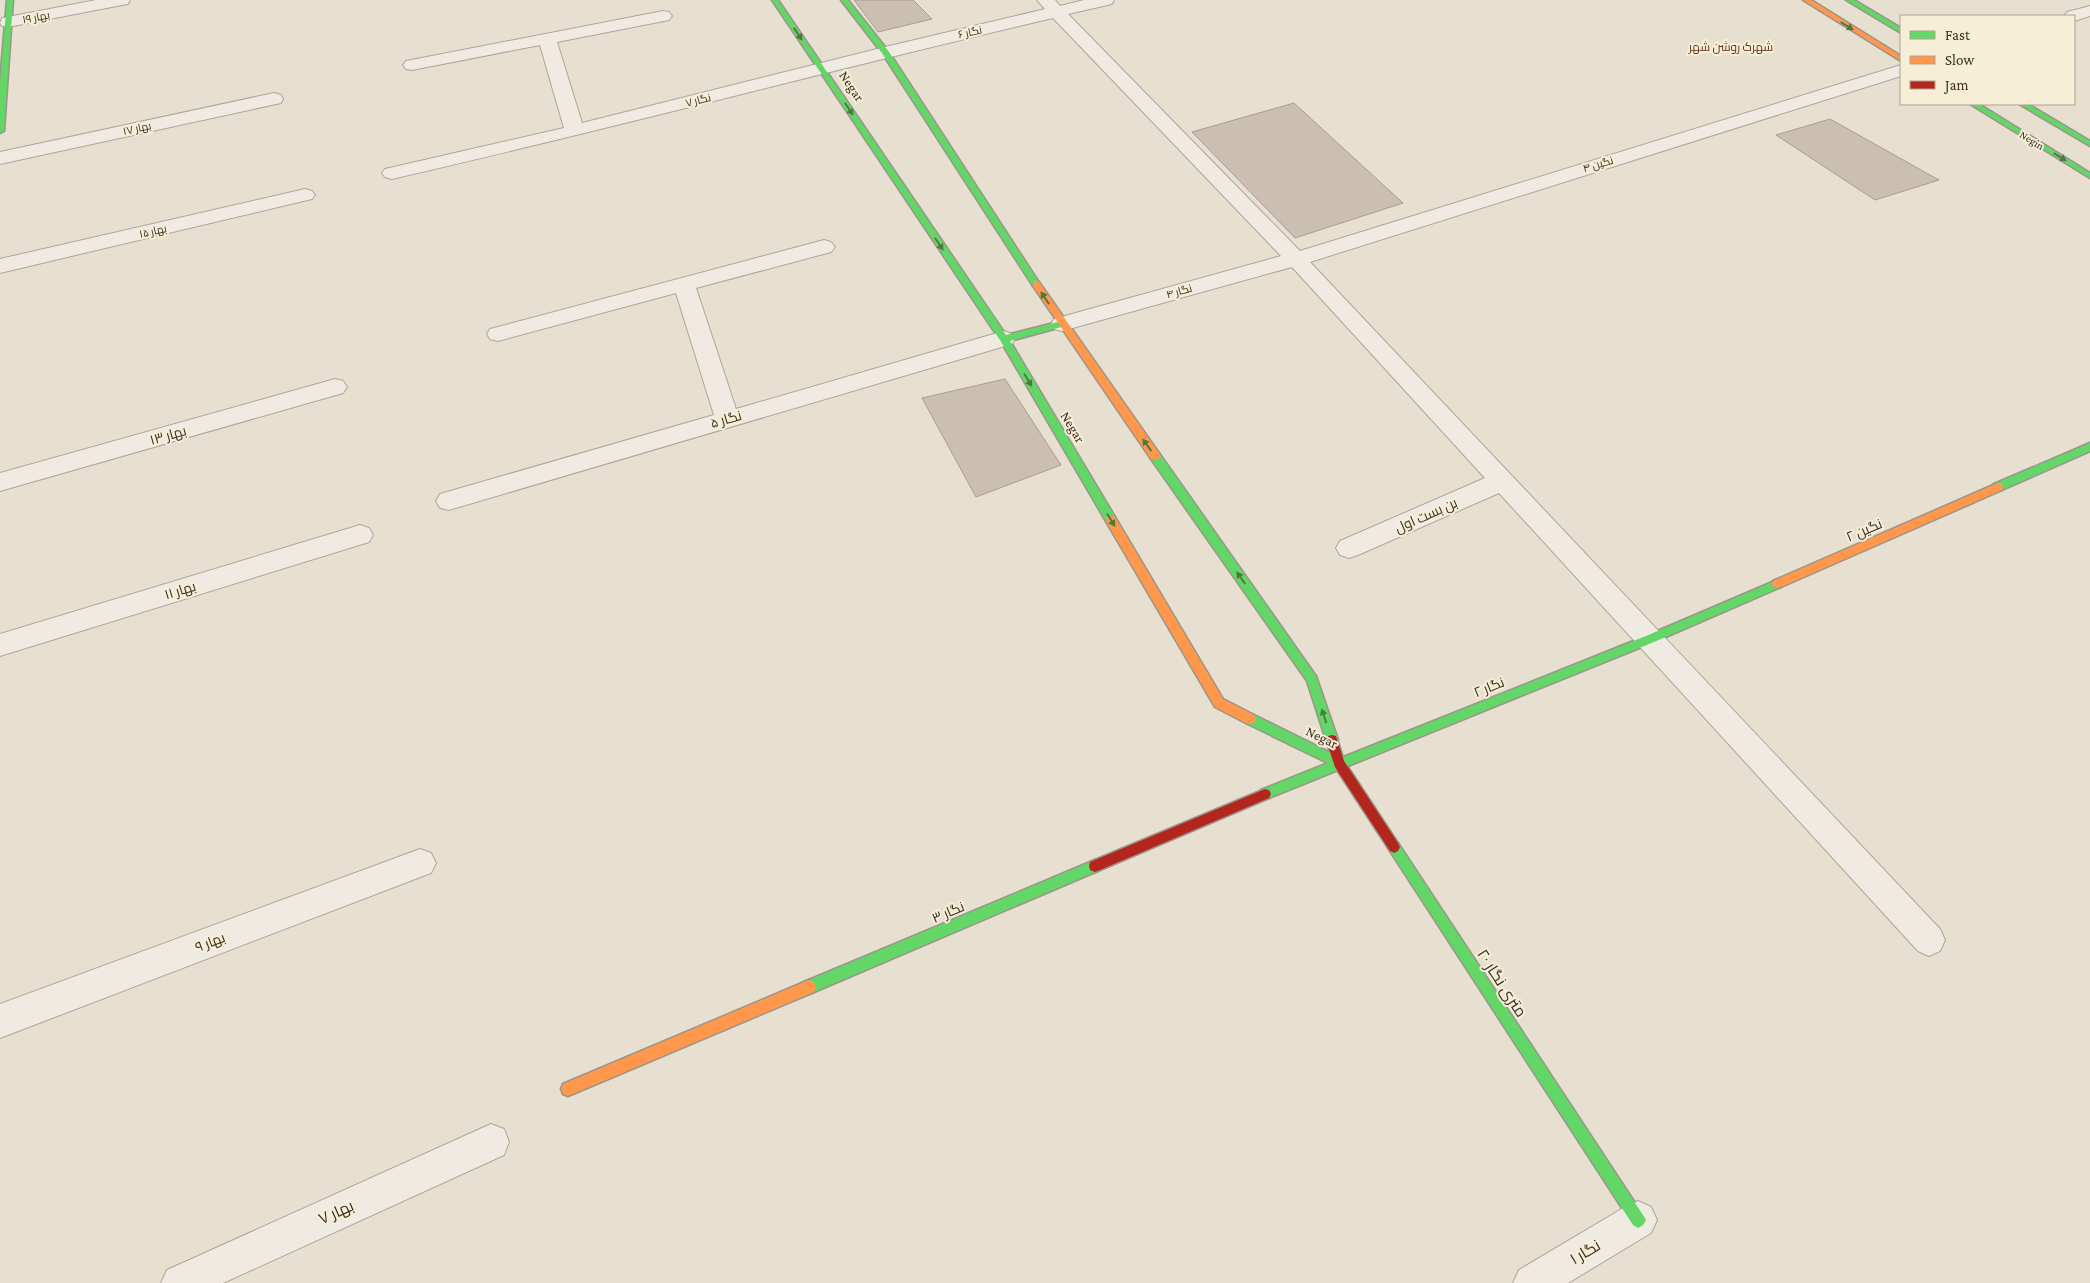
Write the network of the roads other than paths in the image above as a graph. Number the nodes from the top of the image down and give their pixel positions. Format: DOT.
graph roads {
  1 [pos="10,0"];
  2 [pos="122,0"];
  3 [pos="775,0"];
  4 [pos="844,0"];
  5 [pos="1106,0"];
  6 [pos="1806,0"];
  7 [pos="1849,0"];
  8 [pos="1050,6"];
  9 [pos="2090,11"];
  10 [pos="2075,15"];
  11 [pos="663,16"];
  12 [pos="8,22"];
  13 [pos="1900,30"];
  14 [pos="547,39"];
  15 [pos="885,52"];
  16 [pos="1900,58"];
  17 [pos="412,65"];
  18 [pos="822,68"];
  19 [pos="1900,70"];
  20 [pos="274,99"];
  21 [pos="1976,105"];
  22 [pos="2025,105"];
  23 [pos="0,131"];
  24 [pos="574,131"];
  25 [pos="2090,144"];
  26 [pos="0,158"];
  27 [pos="392,173"];
  28 [pos="2090,176"];
  29 [pos="305,195"];
  30 [pos="824,246"];
  31 [pos="1296,259"];
  32 [pos="0,266"];
  33 [pos="684,283"];
  34 [pos="1062,324"];
  35 [pos="498,334"];
  36 [pos="1004,339"];
  37 [pos="335,387"];
  38 [pos="727,418"];
  39 [pos="2090,447"];
  40 [pos="1503,481"];
  41 [pos="0,482"];
  42 [pos="449,501"];
  43 [pos="360,535"];
  44 [pos="1349,548"];
  45 [pos="1650,639"];
  46 [pos="0,645"];
  47 [pos="1339,763"];
  48 [pos="420,863"];
  49 [pos="1929,940"];
  50 [pos="0,1021"];
  51 [pos="568,1089"];
  52 [pos="491,1142"];
  53 [pos="1638,1220"];
  54 [pos="180,1283"];
  55 [pos="1532,1283"];
  1 -- 12 [label="street"];
  2 -- 12 [label="street, بهار ۱۹"];
  3 -- 18 [label="street, Negar, one-way"];
  4 -- 15 [label="street, Negar"];
  5 -- 8 [label="street, نگار ۶"];
  6 -- 16 [label="street, one-way"];
  7 -- 13 [label="street"];
  8 -- 15 [label="street, نگار ۶"];
  8 -- 31 [label="street"];
  9 -- 10 [label="street"];
  11 -- 14 [label="street"];
  12 -- 23 [label="street"];
  14 -- 17 [label="street"];
  14 -- 24 [label="street"];
  15 -- 18 [label="street, نگار ۶"];
  34 -- 15 [label="street, Negar, one-way"];
  18 -- 24 [label="street, نگار ۷"];
  18 -- 36 [label="street, Negar, one-way"];
  19 -- 31 [label="street, نگین ۴"];
  20 -- 26 [label="street, بهار ۱۷"];
  21 -- 28 [label="street, Negin, one-way"];
  22 -- 25 [label="street, Negin"];
  24 -- 27 [label="street, نگار ۷"];
  29 -- 32 [label="street, بهار ۱۵"];
  30 -- 33 [label="street"];
  31 -- 34 [label="street, نگار ۴"];
  31 -- 40 [label="street"];
  33 -- 35 [label="street"];
  33 -- 38 [label="street"];
  34 -- 36 [label="street"];
  47 -- 34 [label="street, Negar, one-way"];
  36 -- 38 [label="street, نگار ۵"];
  36 -- 47 [label="street, Negar, one-way"];
  37 -- 41 [label="street, بهار ۱۳"];
  38 -- 42 [label="street, نگار ۵"];
  39 -- 45 [label="street, نگین ۲"];
  40 -- 44 [label="street, بن بست اول"];
  40 -- 45 [label="street"];
  43 -- 46 [label="street, بهار ۱۱"];
  45 -- 47 [label="street, نگار ۲"];
  45 -- 49 [label="street"];
  47 -- 51 [label="street, نگار ۳"];
  47 -- 53 [label="street, ۲۰ متری نگار"];
  48 -- 50 [label="street, بهار ۹"];
  52 -- 54 [label="street, بهار ۷"];
  53 -- 55 [label="street, نگار ۱"];
}
